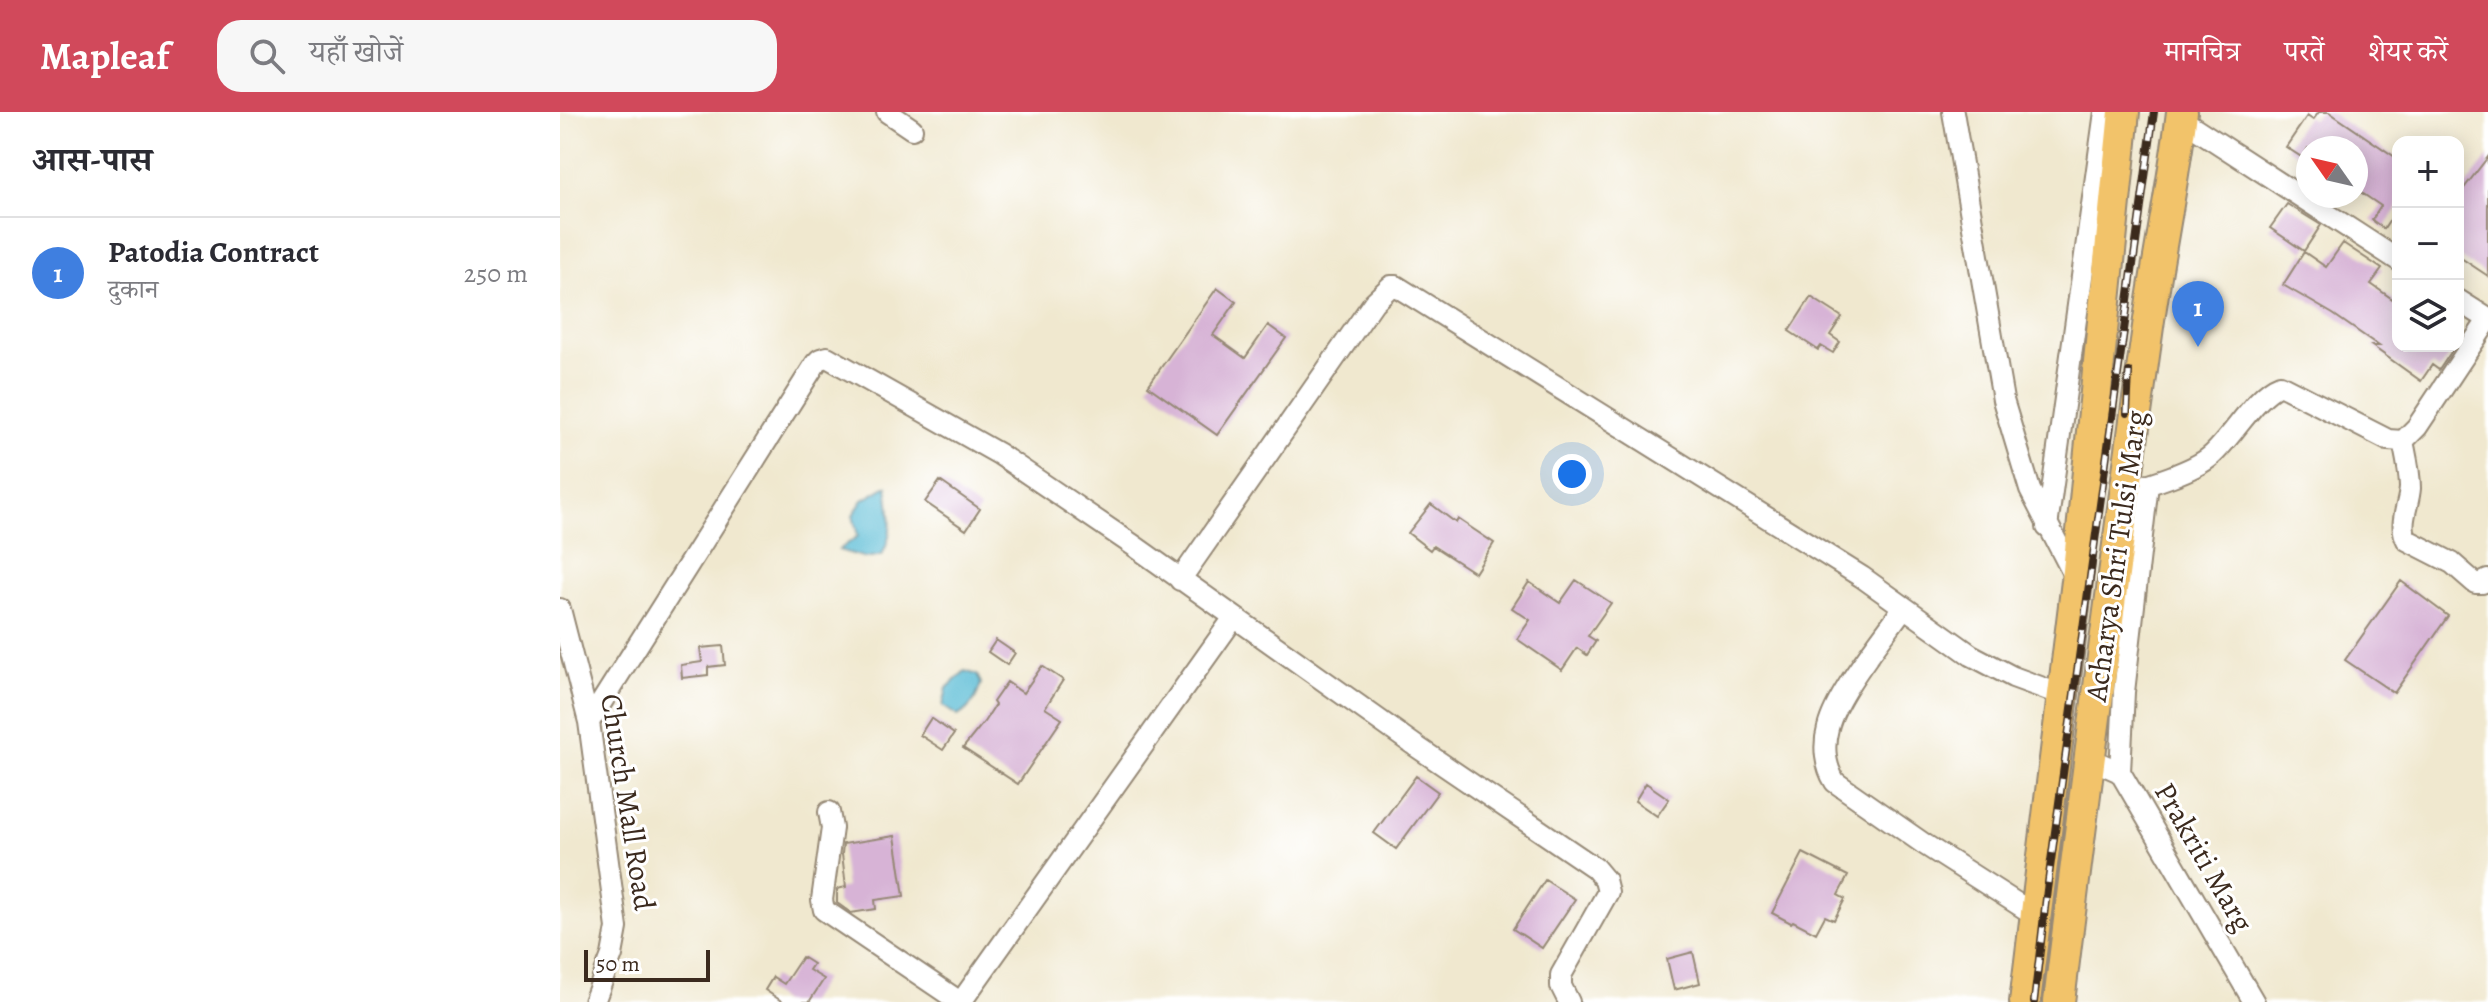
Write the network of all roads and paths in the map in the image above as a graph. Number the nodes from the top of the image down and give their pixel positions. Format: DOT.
graph roads {
  1 [pos="887,112"];
  2 [pos="1953,112"];
  3 [pos="2105,112"];
  4 [pos="2124,112"];
  5 [pos="2182,116"];
  6 [pos="912,129"];
  7 [pos="2392,256"];
  8 [pos="2464,304"];
  9 [pos="2488,320"];
  10 [pos="2403,441"];
  11 [pos="2137,488"];
  12 [pos="2047,527"];
  13 [pos="1180,580"];
  14 [pos="2488,580"];
  15 [pos="2077,581"];
  16 [pos="1904,607"];
  17 [pos="560,609"];
  18 [pos="1233,619"];
  19 [pos="2062,695"];
  20 [pos="589,722"];
  21 [pos="2088,758"];
  22 [pos="2054,760"];
  23 [pos="2120,772"];
  24 [pos="829,812"];
  25 [pos="2035,915"];
  26 [pos="1560,999"];
  27 [pos="594,1002"];
  28 [pos="960,1002"];
  29 [pos="2025,1002"];
  30 [pos="2059,1002"];
  31 [pos="2254,1002"];
  1 -- 6 [label="street"];
  2 -- 12 [label="street"];
  3 -- 12 [label="street"];
  4 -- 15 [label="highway, Acharya Shri Tulsi Marg"];
  5 -- 7 [label="street"];
  5 -- 11 [label="highway, Acharya Shri Tulsi Marg"];
  8 -- 9 [label="street"];
  9 -- 10 [label="street"];
  10 -- 11 [label="street"];
  10 -- 14 [label="street"];
  11 -- 21 [label="highway, Acharya Shri Tulsi Marg"];
  11 -- 23 [label="street"];
  12 -- 15 [label="street"];
  13 -- 16 [label="street"];
  13 -- 18 [label="street"];
  13 -- 20 [label="street"];
  15 -- 19 [label="highway, Acharya Shri Tulsi Marg"];
  16 -- 19 [label="street"];
  16 -- 25 [label="street"];
  17 -- 20 [label="street, Church Mall Road"];
  18 -- 26 [label="street"];
  18 -- 28 [label="street"];
  19 -- 22 [label="highway, Acharya Shri Tulsi Marg"];
  20 -- 27 [label="street, Church Mall Road"];
  21 -- 22 [label="highway"];
  21 -- 23 [label="street, Prakriti Marg"];
  21 -- 30 [label="highway, Acharya Shri Tulsi Marg"];
  22 -- 25 [label="highway, Acharya Shri Tulsi Marg"];
  23 -- 31 [label="street, Prakriti Marg"];
  24 -- 28 [label="street"];
  25 -- 29 [label="highway, Acharya Shri Tulsi Marg"];
}
